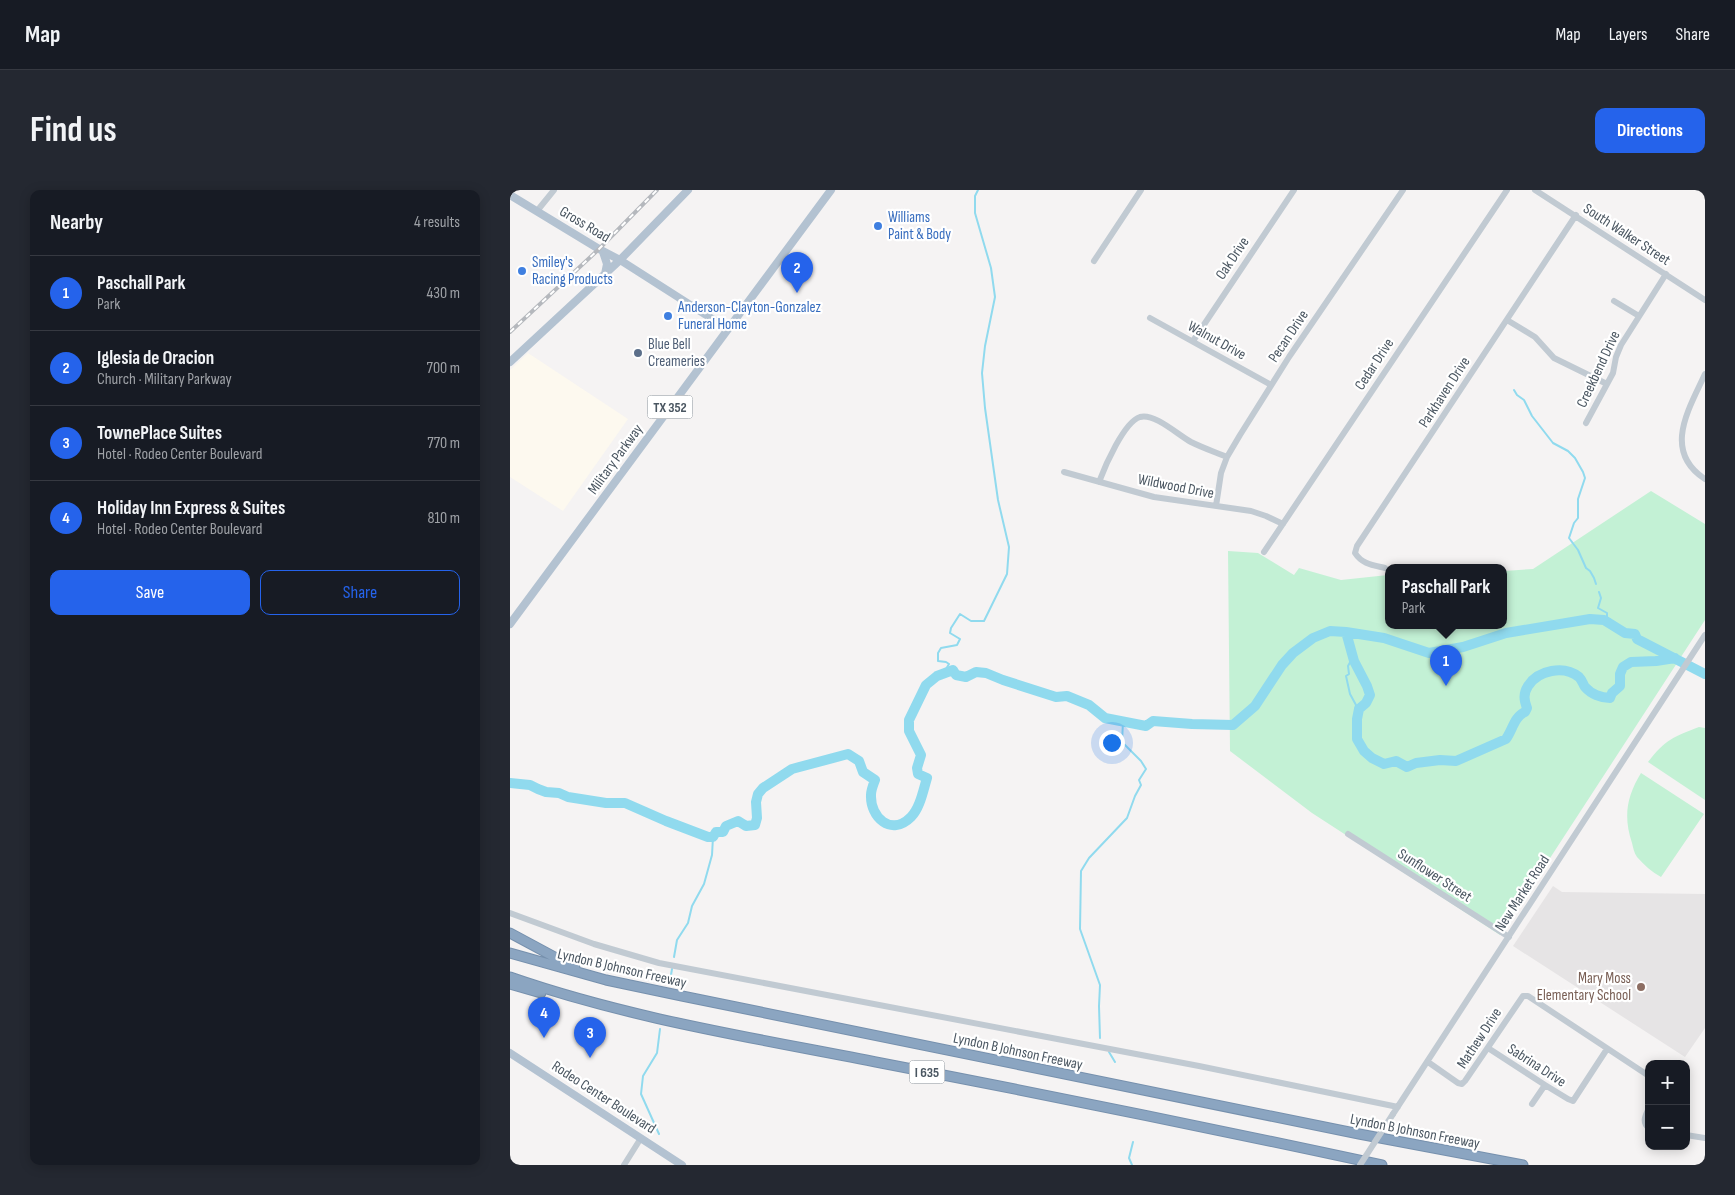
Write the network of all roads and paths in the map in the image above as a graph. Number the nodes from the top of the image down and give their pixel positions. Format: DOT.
graph roads {
  1 [pos="554,190"];
  2 [pos="688,190"];
  3 [pos="831,190"];
  4 [pos="1141,190"];
  5 [pos="1294,190"];
  6 [pos="1507,190"];
  7 [pos="1535,190"];
  8 [pos="1400,191"];
  9 [pos="510,195"];
  10 [pos="537,211"];
  11 [pos="1576,215"];
  12 [pos="603,252"];
  13 [pos="620,260"];
  14 [pos="1094,261"];
  15 [pos="1666,274"];
  16 [pos="604,275"];
  17 [pos="1705,300"];
  18 [pos="1614,301"];
  19 [pos="1639,316"];
  20 [pos="1150,318"];
  21 [pos="1507,320"];
  22 [pos="728,330"];
  23 [pos="1193,341"];
  24 [pos="510,362"];
  25 [pos="1705,374"];
  26 [pos="1607,384"];
  27 [pos="1271,385"];
  28 [pos="1586,424"];
  29 [pos="1227,457"];
  30 [pos="1064,472"];
  31 [pos="1705,479"];
  32 [pos="1099,482"];
  33 [pos="1216,506"];
  34 [pos="1283,524"];
  35 [pos="1264,552"];
  36 [pos="1385,568"];
  37 [pos="510,624"];
  38 [pos="1705,635"];
  39 [pos="1348,834"];
  40 [pos="510,913"];
  41 [pos="510,933"];
  42 [pos="1509,937"];
  43 [pos="510,953"];
  44 [pos="588,975"];
  45 [pos="510,976"];
  46 [pos="510,984"];
  47 [pos="652,1018"];
  48 [pos="1488,1048"];
  49 [pos="1607,1049"];
  50 [pos="510,1052"];
  51 [pos="1428,1062"];
  52 [pos="1645,1073"];
  53 [pos="1545,1085"];
  54 [pos="1532,1104"];
  55 [pos="1398,1107"];
  56 [pos="1690,1136"];
  57 [pos="641,1138"];
  58 [pos="1705,1138"];
  59 [pos="624,1165"];
  60 [pos="682,1165"];
  61 [pos="1360,1165"];
  62 [pos="1382,1165"];
  63 [pos="1523,1165"];
  1 -- 10 [label="street"];
  2 -- 13 [label="main road"];
  3 -- 22 [label="main road, Military Parkway / TX 352"];
  4 -- 14 [label="street"];
  5 -- 23 [label="street, Oak Drive"];
  6 -- 34 [label="street, Cedar Drive"];
  7 -- 11 [label="street, South Walker Street"];
  8 -- 27 [label="street, Pecan Drive"];
  9 -- 10 [label="main road, Gross Road"];
  10 -- 12 [label="main road, Gross Road"];
  11 -- 15 [label="street, South Walker Street"];
  11 -- 21 [label="street, Parkhaven Drive"];
  12 -- 13 [label="main road, Gross Road"];
  12 -- 16 [label="main road"];
  13 -- 16 [label="main road"];
  13 -- 22 [label="main road, Gross Road"];
  15 -- 17 [label="street, South Walker Street"];
  15 -- 19 [label="street, Creekbend Drive"];
  16 -- 24 [label="main road"];
  18 -- 19 [label="street"];
  19 -- 26 [label="street, Creekbend Drive"];
  20 -- 23 [label="street, Walnut Drive"];
  21 -- 26 [label="street"];
  21 -- 36 [label="street, Parkhaven Drive"];
  22 -- 37 [label="main road, Military Parkway / TX 352"];
  23 -- 27 [label="street, Walnut Drive"];
  25 -- 31 [label="street"];
  26 -- 28 [label="street, Creekbend Drive"];
  27 -- 29 [label="street, Pecan Drive"];
  29 -- 32 [label="street"];
  29 -- 33 [label="street, Pecan Drive"];
  30 -- 32 [label="street, Wildwood Drive"];
  32 -- 33 [label="street, Wildwood Drive"];
  33 -- 34 [label="street, Wildwood Drive"];
  34 -- 35 [label="street, Cedar Drive"];
  38 -- 42 [label="street, New Market Road"];
  39 -- 42 [label="street, Sunflower Street"];
  40 -- 55 [label="street, Lyndon B Johnson Freeway"];
  41 -- 44 [label="highway"];
  42 -- 51 [label="street, New Market Road"];
  43 -- 44 [label="highway, Lyndon B Johnson Freeway / I 635"];
  44 -- 63 [label="highway, Lyndon B Johnson Freeway / I 635"];
  45 -- 47 [label="highway, I 635"];
  46 -- 47 [label="highway"];
  47 -- 62 [label="highway, I 635"];
  48 -- 49 [label="street, Mathew Drive"];
  48 -- 51 [label="street, Mathew Drive"];
  48 -- 53 [label="street, Sabrina Drive"];
  49 -- 52 [label="street"];
  49 -- 53 [label="street, Sabrina Drive"];
  50 -- 57 [label="main road, Rodeo Center Boulevard"];
  51 -- 55 [label="street, New Market Road"];
  53 -- 54 [label="street"];
  55 -- 61 [label="street, New Market Road, bridge"];
  56 -- 58 [label="street"];
  57 -- 59 [label="street"];
  57 -- 60 [label="main road, Rodeo Center Boulevard"];
}
